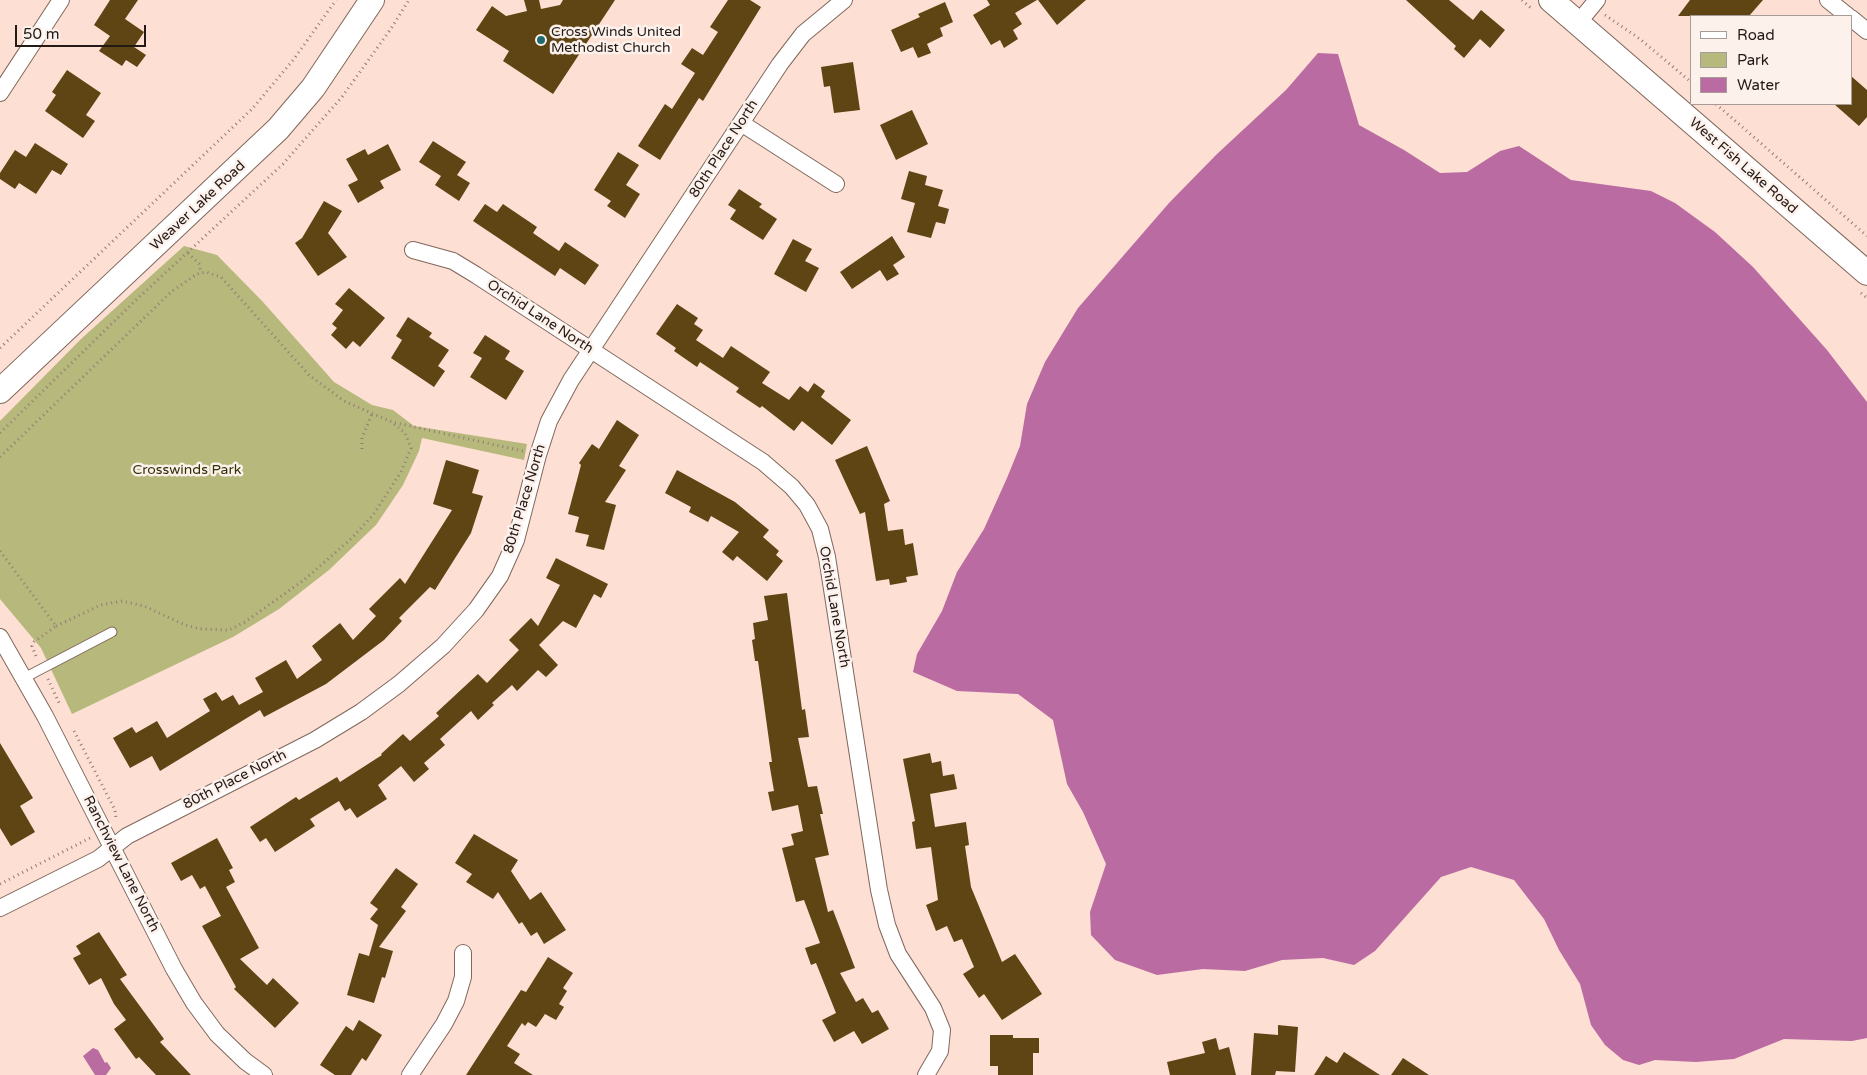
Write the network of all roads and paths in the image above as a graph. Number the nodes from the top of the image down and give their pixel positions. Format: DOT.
graph roads {
  1 [pos="60,0"];
  2 [pos="336,0"];
  3 [pos="372,0"];
  4 [pos="409,0"];
  5 [pos="844,0"];
  6 [pos="1522,0"];
  7 [pos="1828,0"];
  8 [pos="1543,6"];
  9 [pos="1589,10"];
  10 [pos="1847,15"];
  11 [pos="1852,19"];
  12 [pos="1867,31"];
  13 [pos="1690,81"];
  14 [pos="0,93"];
  15 [pos="1717,105"];
  16 [pos="741,123"];
  17 [pos="836,184"];
  18 [pos="1867,236"];
  19 [pos="413,250"];
  20 [pos="188,252"];
  21 [pos="201,272"];
  22 [pos="1867,272"];
  23 [pos="0,348"];
  24 [pos="591,350"];
  25 [pos="0,391"];
  26 [pos="372,414"];
  27 [pos="392,422"];
  28 [pos="0,433"];
  29 [pos="362,449"];
  30 [pos="538,455"];
  31 [pos="0,457"];
  32 [pos="56,626"];
  33 [pos="112,632"];
  34 [pos="0,637"];
  35 [pos="24,678"];
  36 [pos="113,847"];
  37 [pos="0,908"];
  38 [pos="463,953"];
  39 [pos="264,1075"];
  40 [pos="410,1075"];
  41 [pos="926,1075"];
  1 -- 14 [label="street"];
  2 -- 23 [label="path"];
  3 -- 25 [label="main road, Weaver Lake Road"];
  4 -- 20 [label="path"];
  5 -- 16 [label="street, 80th Place North"];
  6 -- 8 [label="path"];
  7 -- 10 [label="street"];
  8 -- 9 [label="main road, West Fish Lake Road"];
  9 -- 13 [label="path"];
  9 -- 22 [label="main road, West Fish Lake Road"];
  11 -- 12 [label="street"];
  15 -- 18 [label="path"];
  16 -- 17 [label="street"];
  16 -- 24 [label="street, 80th Place North"];
  19 -- 24 [label="street, Orchid Lane North"];
  20 -- 21 [label="path"];
  20 -- 28 [label="path"];
  21 -- 26 [label="path"];
  21 -- 31 [label="path"];
  24 -- 30 [label="street, 80th Place North"];
  24 -- 41 [label="street, Orchid Lane North"];
  26 -- 27 [label="path"];
  26 -- 29 [label="path"];
  27 -- 30 [label="path"];
  27 -- 32 [label="path"];
  30 -- 36 [label="street, 80th Place North"];
  33 -- 35 [label="lane"];
  34 -- 35 [label="street, Ranchview Lane North"];
  35 -- 36 [label="street, Ranchview Lane North"];
  36 -- 37 [label="street, 80th Place North"];
  36 -- 39 [label="street, Ranchview Lane North"];
  38 -- 40 [label="street"];
}
